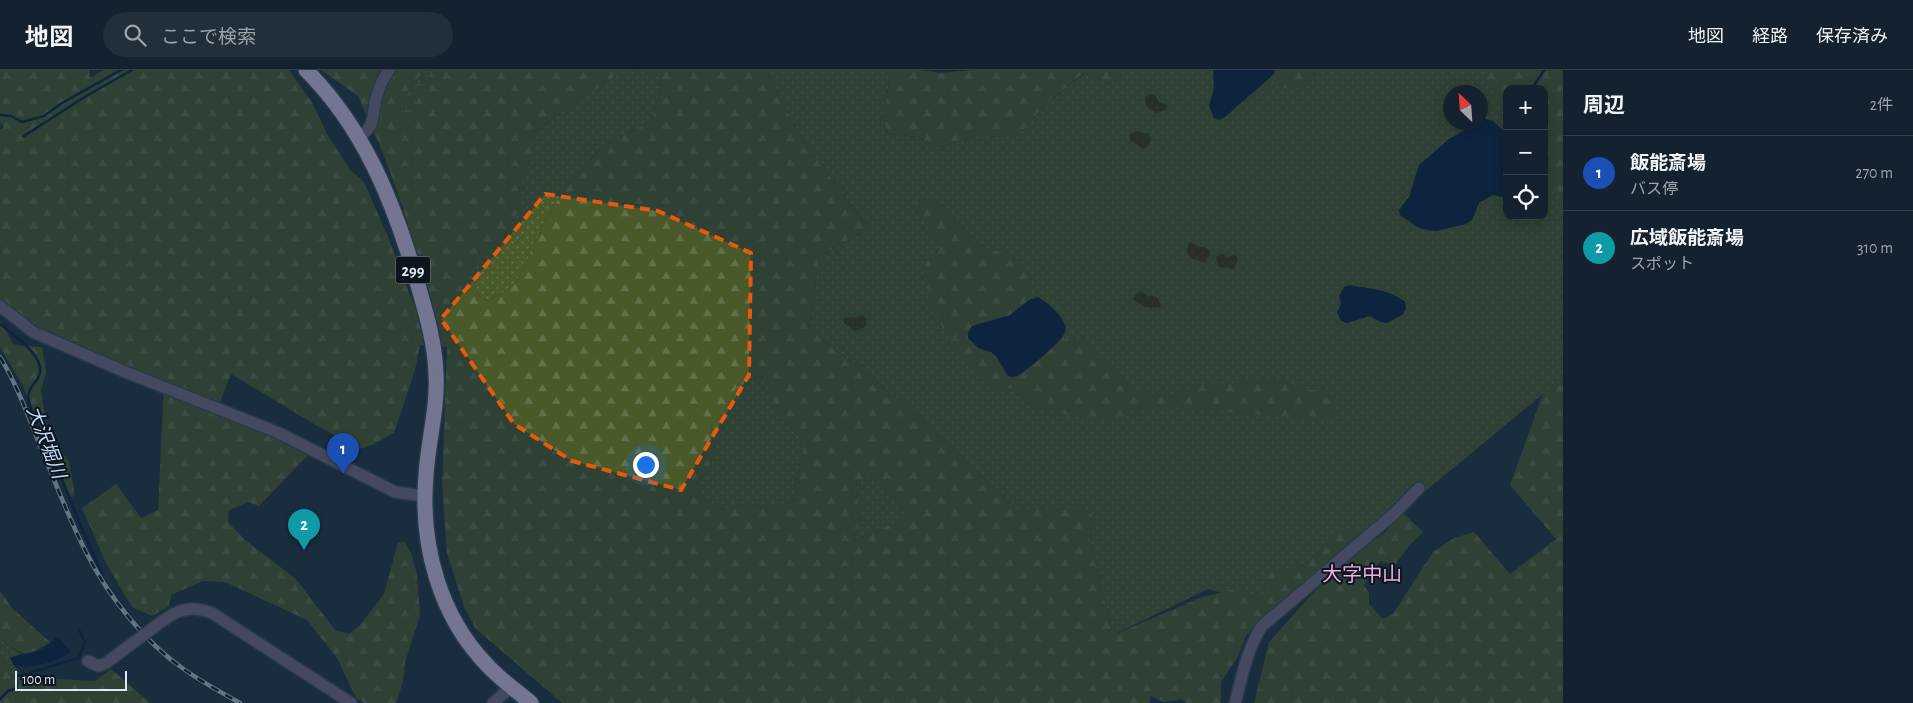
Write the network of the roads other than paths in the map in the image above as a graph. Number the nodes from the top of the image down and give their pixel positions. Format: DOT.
graph roads {
  1 [pos="306,70"];
  2 [pos="389,70"];
  3 [pos="359,137"];
  4 [pos="0,306"];
  5 [pos="1419,488"];
  6 [pos="424,496"];
  7 [pos="88,661"];
  8 [pos="512,686"];
  9 [pos="351,703"];
  10 [pos="493,703"];
  11 [pos="532,703"];
  12 [pos="1235,703"];
  1 -- 3 [label="highway, 299"];
  2 -- 3 [label="street"];
  3 -- 6 [label="highway, 299"];
  4 -- 6 [label="street"];
  5 -- 12 [label="street"];
  6 -- 8 [label="highway, 299"];
  7 -- 9 [label="street, bridge"];
  8 -- 10 [label="street"];
  8 -- 11 [label="highway, 299"];
}
